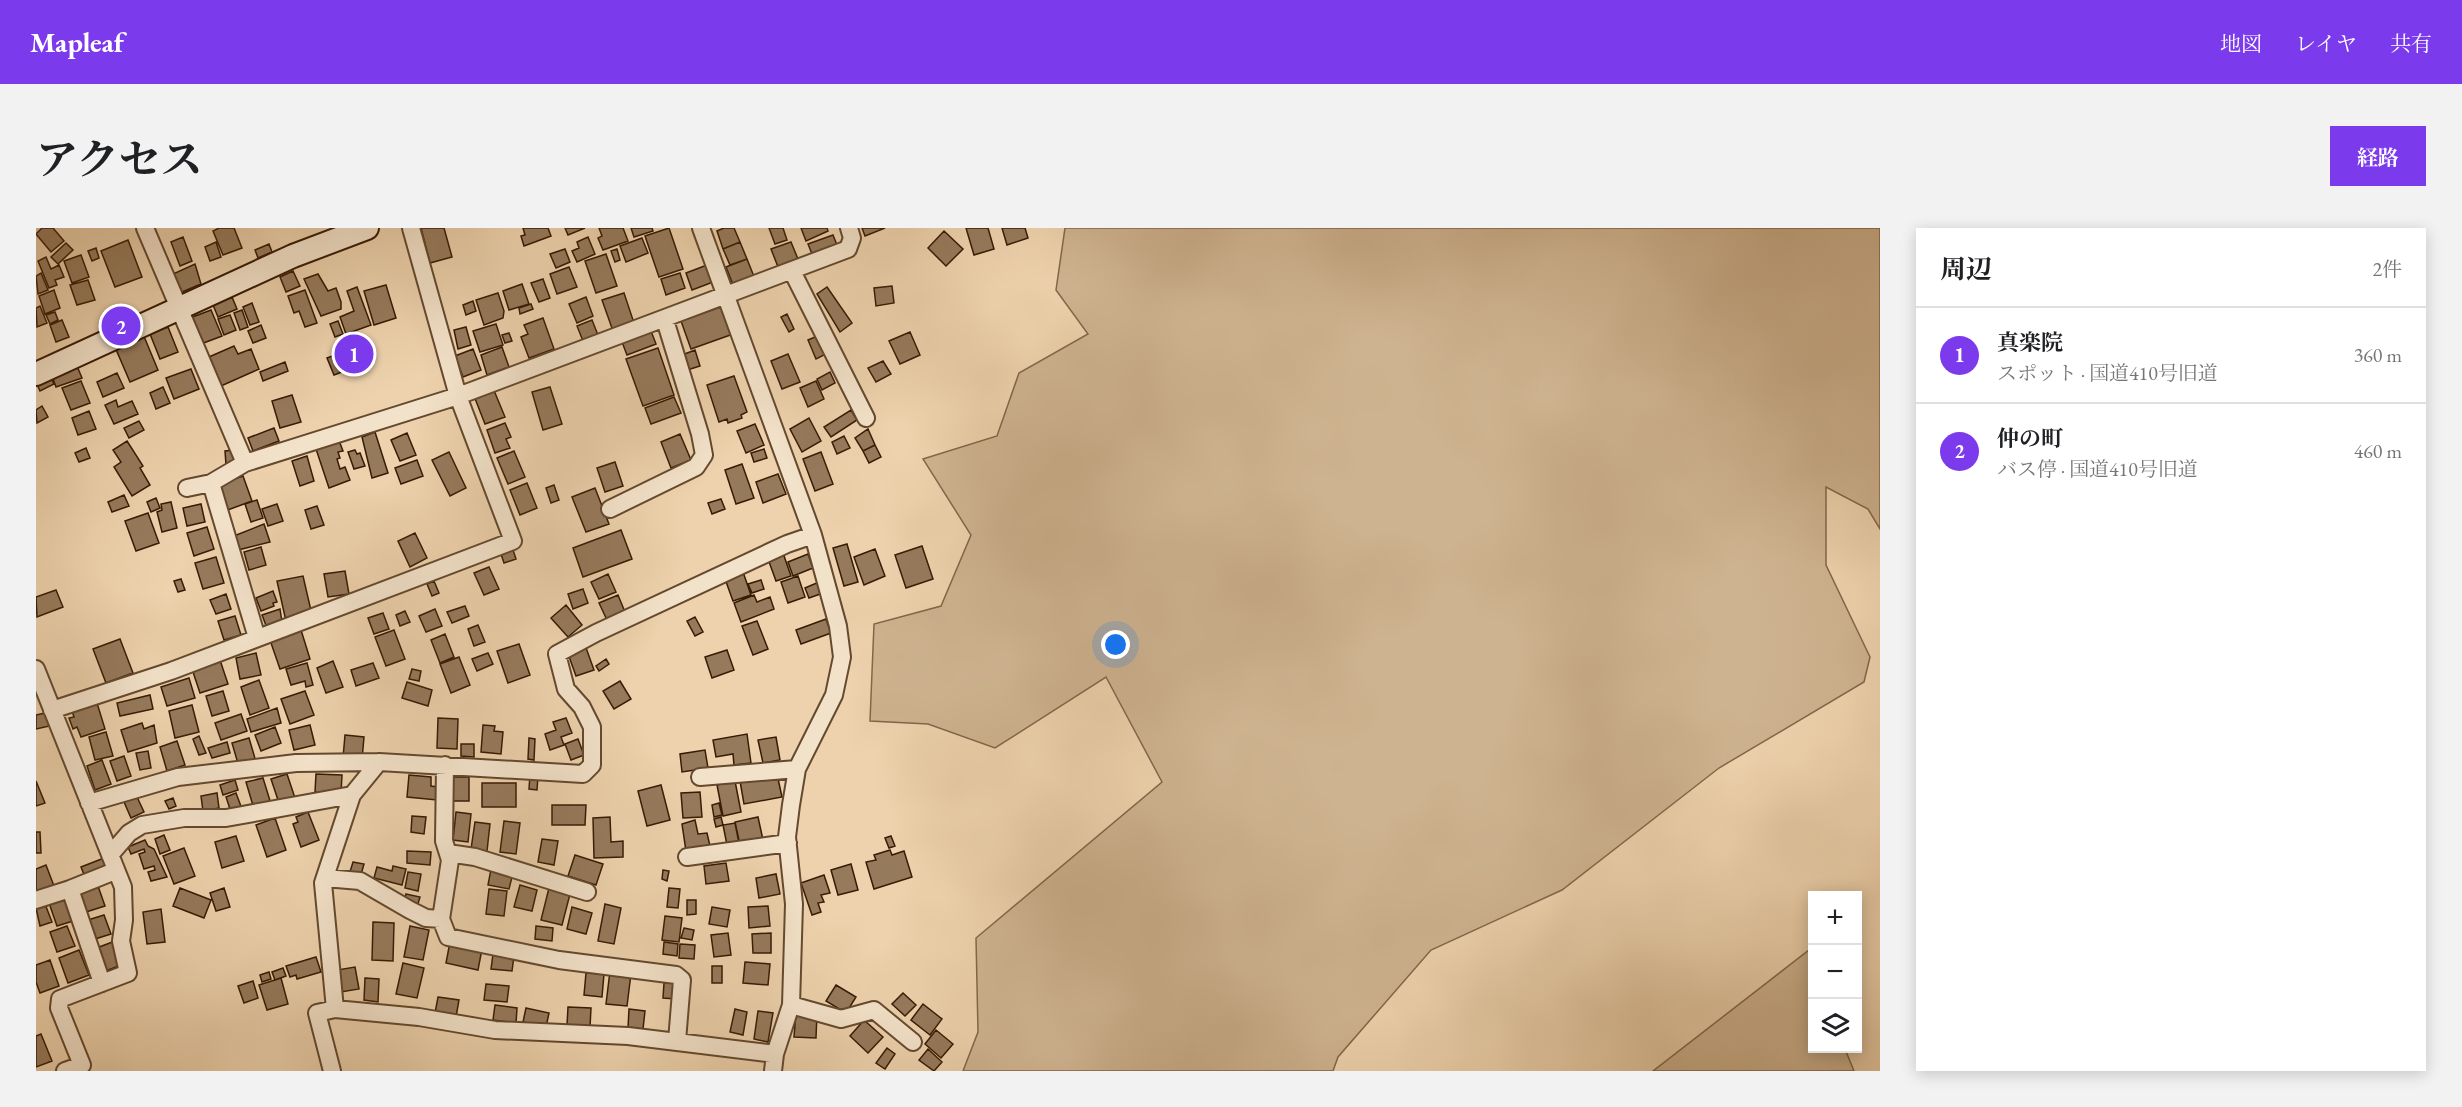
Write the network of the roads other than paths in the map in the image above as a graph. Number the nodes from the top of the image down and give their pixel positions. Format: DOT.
graph roads {
  1 [pos="145,228"];
  2 [pos="367,228"];
  3 [pos="411,228"];
  4 [pos="701,228"];
  5 [pos="849,228"];
  6 [pos="792,271"];
  7 [pos="728,296"];
  8 [pos="177,309"];
  9 [pos="665,320"];
  10 [pos="36,374"];
  11 [pos="458,396"];
  12 [pos="866,418"];
  13 [pos="245,463"];
  14 [pos="211,483"];
  15 [pos="187,488"];
  16 [pos="610,509"];
  17 [pos="813,535"];
  18 [pos="257,638"];
  19 [pos="36,669"];
  20 [pos="52,710"];
  21 [pos="379,762"];
  22 [pos="445,765"];
  23 [pos="797,769"];
  24 [pos="700,777"];
  25 [pos="352,795"];
  26 [pos="89,803"];
  27 [pos="788,843"];
  28 [pos="448,853"];
  29 [pos="687,857"];
  30 [pos="112,863"];
  31 [pos="325,879"];
  32 [pos="70,889"];
  33 [pos="587,892"];
  34 [pos="36,900"];
  35 [pos="441,919"];
  36 [pos="102,983"];
  37 [pos="790,1005"];
  38 [pos="335,1009"];
  39 [pos="677,1041"];
  40 [pos="913,1042"];
  41 [pos="775,1054"];
  42 [pos="65,1071"];
  43 [pos="332,1071"];
  44 [pos="773,1071"];
  1 -- 8 [label="street"];
  2 -- 8 [label="street"];
  3 -- 11 [label="street"];
  4 -- 7 [label="street"];
  5 -- 6 [label="street"];
  6 -- 7 [label="street"];
  6 -- 12 [label="street"];
  7 -- 9 [label="street"];
  7 -- 17 [label="street"];
  8 -- 10 [label="street"];
  8 -- 13 [label="street"];
  9 -- 11 [label="street"];
  9 -- 16 [label="street"];
  11 -- 13 [label="street"];
  11 -- 18 [label="street"];
  13 -- 14 [label="street"];
  14 -- 15 [label="street"];
  14 -- 18 [label="street"];
  17 -- 22 [label="street"];
  17 -- 23 [label="street"];
  18 -- 20 [label="street"];
  19 -- 20 [label="street"];
  20 -- 26 [label="street"];
  21 -- 22 [label="street"];
  21 -- 25 [label="street"];
  21 -- 26 [label="street"];
  22 -- 28 [label="street"];
  23 -- 24 [label="street"];
  23 -- 27 [label="street"];
  25 -- 30 [label="street"];
  25 -- 31 [label="street"];
  26 -- 30 [label="street"];
  27 -- 29 [label="street"];
  27 -- 37 [label="street"];
  28 -- 33 [label="street"];
  28 -- 35 [label="street"];
  30 -- 32 [label="street"];
  30 -- 36 [label="street"];
  31 -- 35 [label="street"];
  31 -- 38 [label="street"];
  32 -- 34 [label="street"];
  32 -- 36 [label="street"];
  35 -- 39 [label="street"];
  36 -- 42 [label="street"];
  37 -- 40 [label="street"];
  37 -- 41 [label="street"];
  38 -- 39 [label="street"];
  38 -- 43 [label="street"];
  39 -- 41 [label="street"];
  41 -- 44 [label="street"];
}
